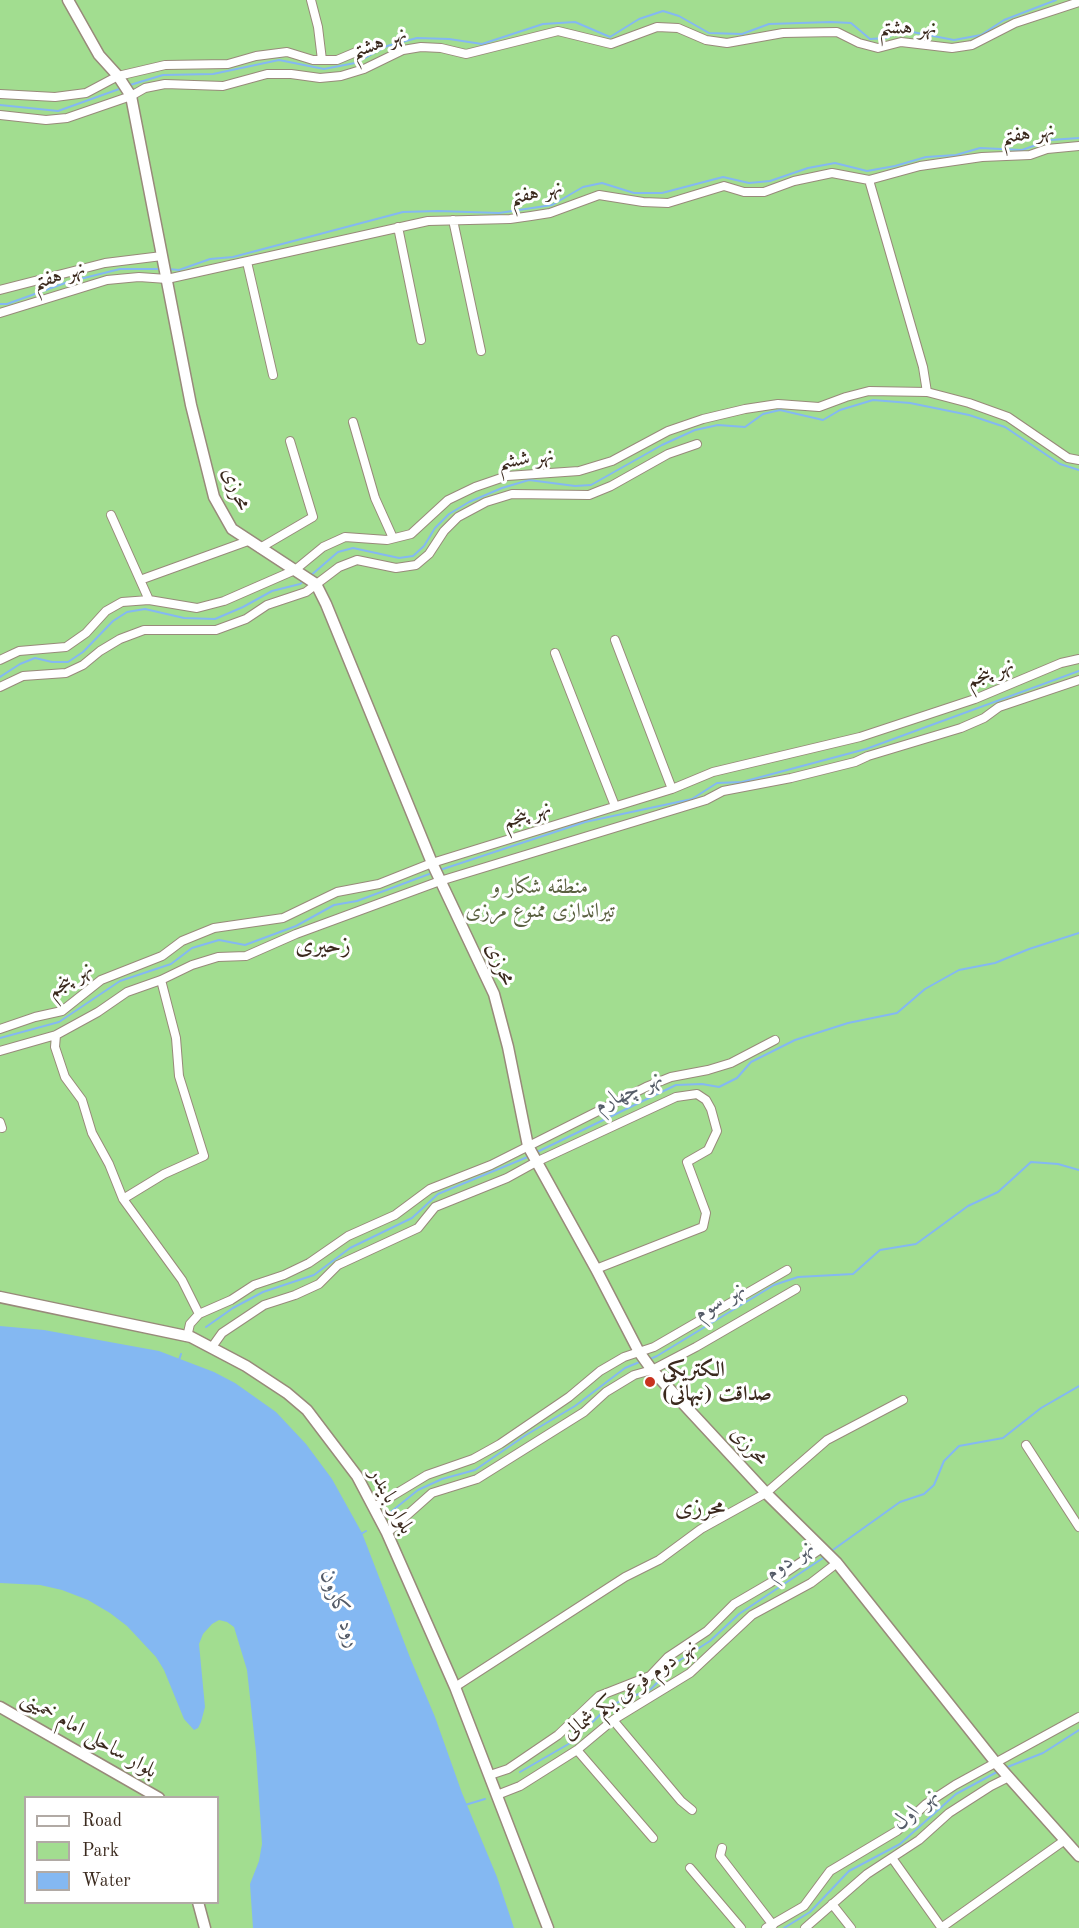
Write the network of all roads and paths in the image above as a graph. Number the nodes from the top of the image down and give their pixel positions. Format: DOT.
graph roads {
  1 [pos="68,0"];
  2 [pos="311,0"];
  3 [pos="1079,2"];
  4 [pos="368,47"];
  5 [pos="322,60"];
  6 [pos="120,79"];
  7 [pos="0,94"];
  8 [pos="129,94"];
  9 [pos="0,115"];
  10 [pos="1079,146"];
  11 [pos="869,180"];
  12 [pos="453,220"];
  13 [pos="398,227"];
  14 [pos="247,262"];
  15 [pos="165,268"];
  16 [pos="0,290"];
  17 [pos="0,313"];
  18 [pos="422,340"];
  19 [pos="482,351"];
  20 [pos="273,375"];
  21 [pos="927,392"];
  22 [pos="353,422"];
  23 [pos="290,441"];
  24 [pos="697,444"];
  25 [pos="1079,460"];
  26 [pos="111,515"];
  27 [pos="393,538"];
  28 [pos="248,541"];
  29 [pos="260,548"];
  30 [pos="298,572"];
  31 [pos="140,580"];
  32 [pos="314,583"];
  33 [pos="149,600"];
  34 [pos="615,640"];
  35 [pos="555,653"];
  36 [pos="1079,659"];
  37 [pos="0,660"];
  38 [pos="1079,680"];
  39 [pos="0,687"];
  40 [pos="672,789"];
  41 [pos="615,806"];
  42 [pos="436,871"];
  43 [pos="161,980"];
  44 [pos="0,1029"];
  45 [pos="56,1035"];
  46 [pos="775,1040"];
  47 [pos="0,1051"];
  48 [pos="532,1154"];
  49 [pos="123,1199"];
  50 [pos="596,1269"];
  51 [pos="787,1270"];
  52 [pos="796,1289"];
  53 [pos="0,1297"];
  54 [pos="199,1314"];
  55 [pos="187,1336"];
  56 [pos="212,1347"];
  57 [pos="645,1361"];
  58 [pos="903,1400"];
  59 [pos="1026,1445"];
  60 [pos="766,1493"];
  61 [pos="374,1507"];
  62 [pos="1079,1527"];
  63 [pos="387,1533"];
  64 [pos="829,1555"];
  65 [pos="455,1687"];
  66 [pos="0,1707"];
  67 [pos="1079,1717"];
  68 [pos="613,1720"];
  69 [pos="577,1750"];
  70 [pos="1002,1770"];
  71 [pos="490,1775"];
  72 [pos="497,1795"];
  73 [pos="157,1796"];
  74 [pos="692,1810"];
  75 [pos="653,1838"];
  76 [pos="1065,1840"];
  77 [pos="722,1848"];
  78 [pos="1079,1856"];
  79 [pos="892,1858"];
  80 [pos="690,1868"];
  81 [pos="199,1904"];
  82 [pos="832,1904"];
  83 [pos="770,1926"];
  84 [pos="205,1928"];
  85 [pos="548,1928"];
  86 [pos="741,1928"];
  87 [pos="805,1928"];
  88 [pos="852,1928"];
  89 [pos="941,1928"];
  1 -- 6 [label="street, محرزی"];
  2 -- 5 [label="street"];
  3 -- 8 [label="street, نهر هشتم"];
  4 -- 5 [label="street"];
  5 -- 6 [label="street"];
  6 -- 7 [label="street"];
  6 -- 8 [label="street, محرزی"];
  8 -- 9 [label="street, نهر هشتم"];
  8 -- 15 [label="street, محرزی"];
  10 -- 11 [label="street, نهر هفتم"];
  11 -- 12 [label="street, نهر هفتم"];
  11 -- 21 [label="street"];
  12 -- 13 [label="street, نهر هفتم"];
  12 -- 19 [label="street"];
  13 -- 14 [label="street, نهر هفتم"];
  13 -- 18 [label="street"];
  14 -- 15 [label="street, نهر هفتم"];
  14 -- 20 [label="street"];
  15 -- 16 [label="street"];
  15 -- 17 [label="street, نهر هفتم"];
  15 -- 28 [label="street, محرزی"];
  21 -- 25 [label="street, نهر ششم"];
  21 -- 27 [label="street, نهر ششم"];
  22 -- 27 [label="street"];
  23 -- 29 [label="street"];
  24 -- 32 [label="street"];
  26 -- 31 [label="street"];
  27 -- 30 [label="street, نهر ششم"];
  28 -- 29 [label="street, محرزی"];
  28 -- 31 [label="street"];
  29 -- 30 [label="street, محرزی"];
  30 -- 32 [label="street, محرزی"];
  30 -- 33 [label="street, نهر ششم"];
  31 -- 33 [label="street"];
  32 -- 39 [label="street"];
  32 -- 42 [label="street, محرزی"];
  33 -- 37 [label="street, نهر ششم"];
  34 -- 40 [label="street"];
  35 -- 41 [label="street"];
  36 -- 40 [label="street, نهر پنجم"];
  38 -- 42 [label="street, نهر پنجم"];
  40 -- 41 [label="street, نهر پنجم"];
  41 -- 42 [label="street, نهر پنجم"];
  42 -- 43 [label="street, نهر پنجم"];
  42 -- 44 [label="street, نهر پنجم"];
  42 -- 48 [label="street, محرزی"];
  43 -- 45 [label="street, نهر پنجم"];
  43 -- 49 [label="street"];
  45 -- 47 [label="street, نهر پنجم"];
  45 -- 49 [label="street"];
  46 -- 48 [label="street"];
  48 -- 50 [label="street, محرزی"];
  48 -- 50 [label="street"];
  48 -- 54 [label="street"];
  48 -- 56 [label="street"];
  49 -- 54 [label="street"];
  50 -- 57 [label="street, محرزی"];
  51 -- 57 [label="street"];
  52 -- 57 [label="street"];
  53 -- 55 [label="street, بلوار بایندر"];
  54 -- 55 [label="street"];
  55 -- 56 [label="street, بلوار بایندر"];
  56 -- 61 [label="street, بلوار بایندر"];
  57 -- 60 [label="street, محرزی"];
  57 -- 61 [label="street"];
  57 -- 63 [label="street"];
  58 -- 60 [label="street"];
  59 -- 62 [label="street"];
  60 -- 64 [label="street, محرزی"];
  60 -- 65 [label="street"];
  61 -- 63 [label="street, بلوار بایندر"];
  63 -- 65 [label="street, بلوار بایندر"];
  64 -- 68 [label="street, نهر دوم فرعی یکم شمالی"];
  64 -- 70 [label="street, محرزی"];
  64 -- 71 [label="street"];
  65 -- 71 [label="street, بلوار بایندر"];
  66 -- 73 [label="street, بلوار ساحلی امام خمینی"];
  67 -- 70 [label="street"];
  68 -- 69 [label="street, نهر دوم فرعی یکم شمالی"];
  68 -- 74 [label="street"];
  69 -- 72 [label="street, نهر دوم فرعی یکم شمالی"];
  69 -- 75 [label="street"];
  70 -- 76 [label="street, محرزی"];
  70 -- 79 [label="street"];
  70 -- 83 [label="street"];
  71 -- 72 [label="street, بلوار بایندر"];
  72 -- 85 [label="street, بلوار بایندر"];
  76 -- 78 [label="street, محرزی"];
  76 -- 89 [label="street"];
  77 -- 83 [label="street"];
  79 -- 82 [label="street"];
  79 -- 89 [label="street"];
  80 -- 86 [label="street"];
  81 -- 84 [label="street"];
  82 -- 87 [label="street"];
  82 -- 88 [label="street"];
}
